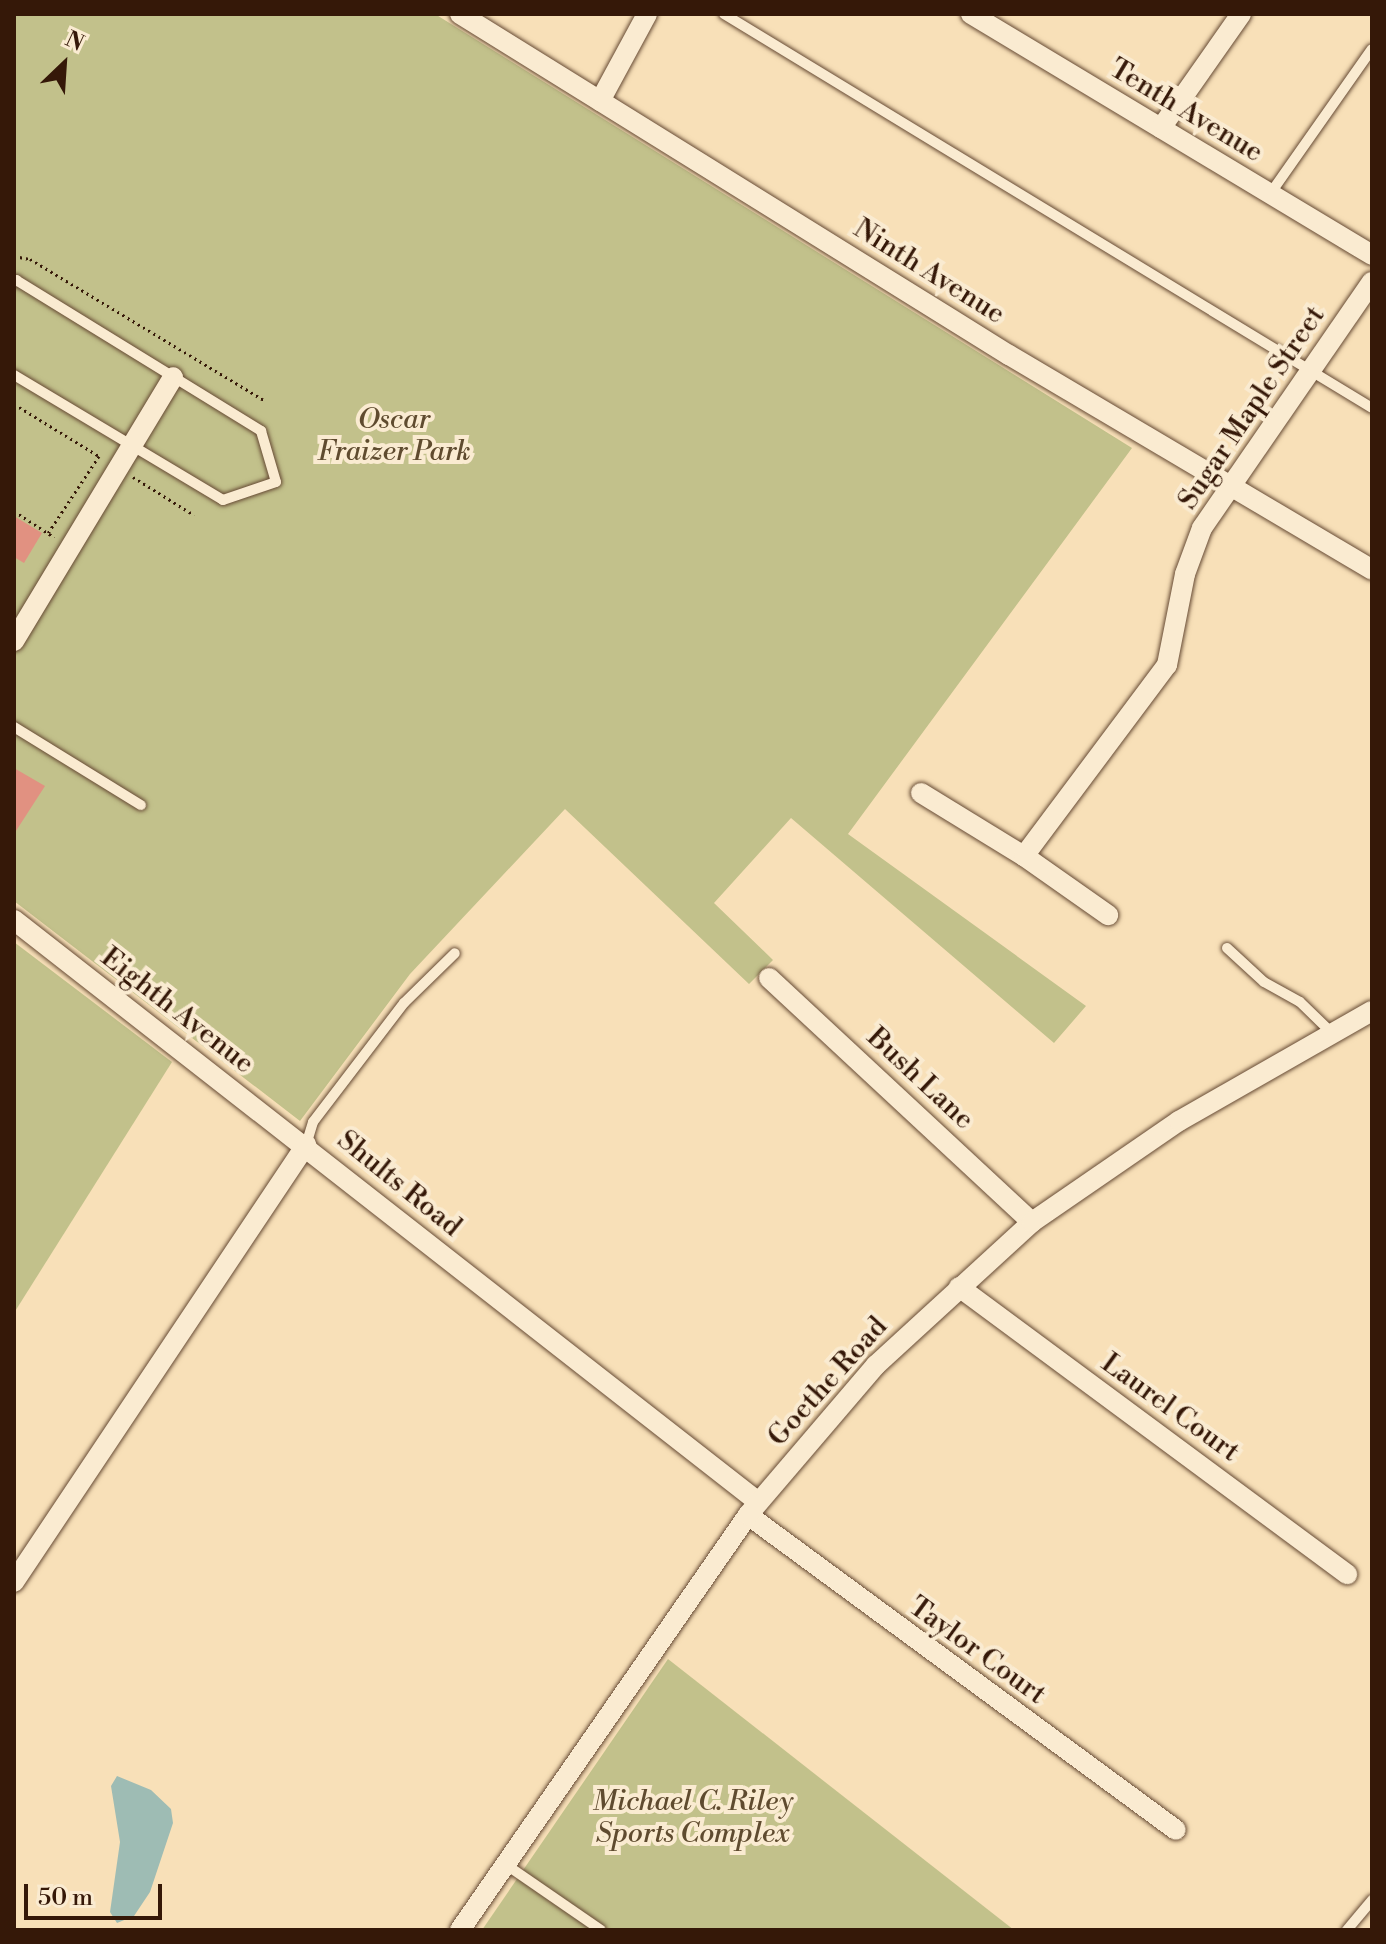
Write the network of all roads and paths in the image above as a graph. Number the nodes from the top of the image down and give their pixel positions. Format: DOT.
graph roads {
  1 [pos="460,14"];
  2 [pos="647,14"];
  3 [pos="724,14"];
  4 [pos="971,14"];
  5 [pos="1241,14"];
  6 [pos="1372,49"];
  7 [pos="600,101"];
  8 [pos="1161,128"];
  9 [pos="1270,194"];
  10 [pos="1372,255"];
  11 [pos="14,256"];
  12 [pos="14,282"];
  13 [pos="1372,282"];
  14 [pos="1310,372"];
  15 [pos="14,375"];
  16 [pos="173,377"];
  17 [pos="264,400"];
  18 [pos="14,404"];
  19 [pos="1372,408"];
  20 [pos="131,446"];
  21 [pos="99,456"];
  22 [pos="118,468"];
  23 [pos="1229,484"];
  24 [pos="14,511"];
  25 [pos="194,515"];
  26 [pos="48,533"];
  27 [pos="70,547"];
  28 [pos="1372,570"];
  29 [pos="14,641"];
  30 [pos="14,727"];
  31 [pos="921,793"];
  32 [pos="141,805"];
  33 [pos="1024,856"];
  34 [pos="1108,915"];
  35 [pos="14,920"];
  36 [pos="1227,948"];
  37 [pos="455,953"];
  38 [pos="769,978"];
  39 [pos="1372,1011"];
  40 [pos="1332,1033"];
  41 [pos="306,1145"];
  42 [pos="1032,1222"];
  43 [pos="959,1287"];
  44 [pos="753,1508"];
  45 [pos="1347,1574"];
  46 [pos="14,1582"];
  47 [pos="1176,1830"];
  48 [pos="505,1864"];
  49 [pos="1372,1900"];
  50 [pos="466,1928"];
  51 [pos="601,1930"];
  52 [pos="1347,1930"];
  1 -- 7 [label="street, Ninth Avenue"];
  2 -- 7 [label="street"];
  3 -- 14 [label="lane"];
  4 -- 8 [label="street, Tenth Avenue"];
  5 -- 8 [label="street"];
  6 -- 9 [label="lane"];
  7 -- 23 [label="street, Ninth Avenue"];
  8 -- 9 [label="street, Tenth Avenue"];
  9 -- 10 [label="street, Tenth Avenue"];
  11 -- 17 [label="path"];
  12 -- 16 [label="lane"];
  13 -- 14 [label="street, Sugar Maple Street"];
  14 -- 19 [label="lane"];
  14 -- 23 [label="street, Sugar Maple Street"];
  15 -- 20 [label="lane"];
  16 -- 20 [label="street"];
  16 -- 20 [label="lane"];
  18 -- 21 [label="path"];
  20 -- 22 [label="street"];
  21 -- 22 [label="path"];
  21 -- 26 [label="path"];
  22 -- 25 [label="path"];
  22 -- 27 [label="street"];
  23 -- 28 [label="street, Ninth Avenue"];
  23 -- 33 [label="street, Sugar Maple Street"];
  24 -- 26 [label="path"];
  26 -- 27 [label="path"];
  27 -- 29 [label="street"];
  30 -- 32 [label="lane"];
  31 -- 33 [label="street"];
  33 -- 34 [label="street"];
  35 -- 41 [label="street, Eighth Avenue"];
  36 -- 40 [label="lane"];
  37 -- 41 [label="lane"];
  38 -- 42 [label="street, Bush Lane"];
  39 -- 40 [label="street, Goethe Road"];
  40 -- 42 [label="street, Goethe Road"];
  41 -- 44 [label="street, Shults Road"];
  41 -- 46 [label="street, Shults Road"];
  42 -- 43 [label="street, Goethe Road"];
  43 -- 44 [label="street, Goethe Road"];
  43 -- 45 [label="street, Laurel Court"];
  44 -- 47 [label="street, Taylor Court"];
  44 -- 48 [label="street, Goethe Road"];
  48 -- 50 [label="street, Goethe Road"];
  48 -- 51 [label="lane"];
  49 -- 52 [label="lane"];
}
